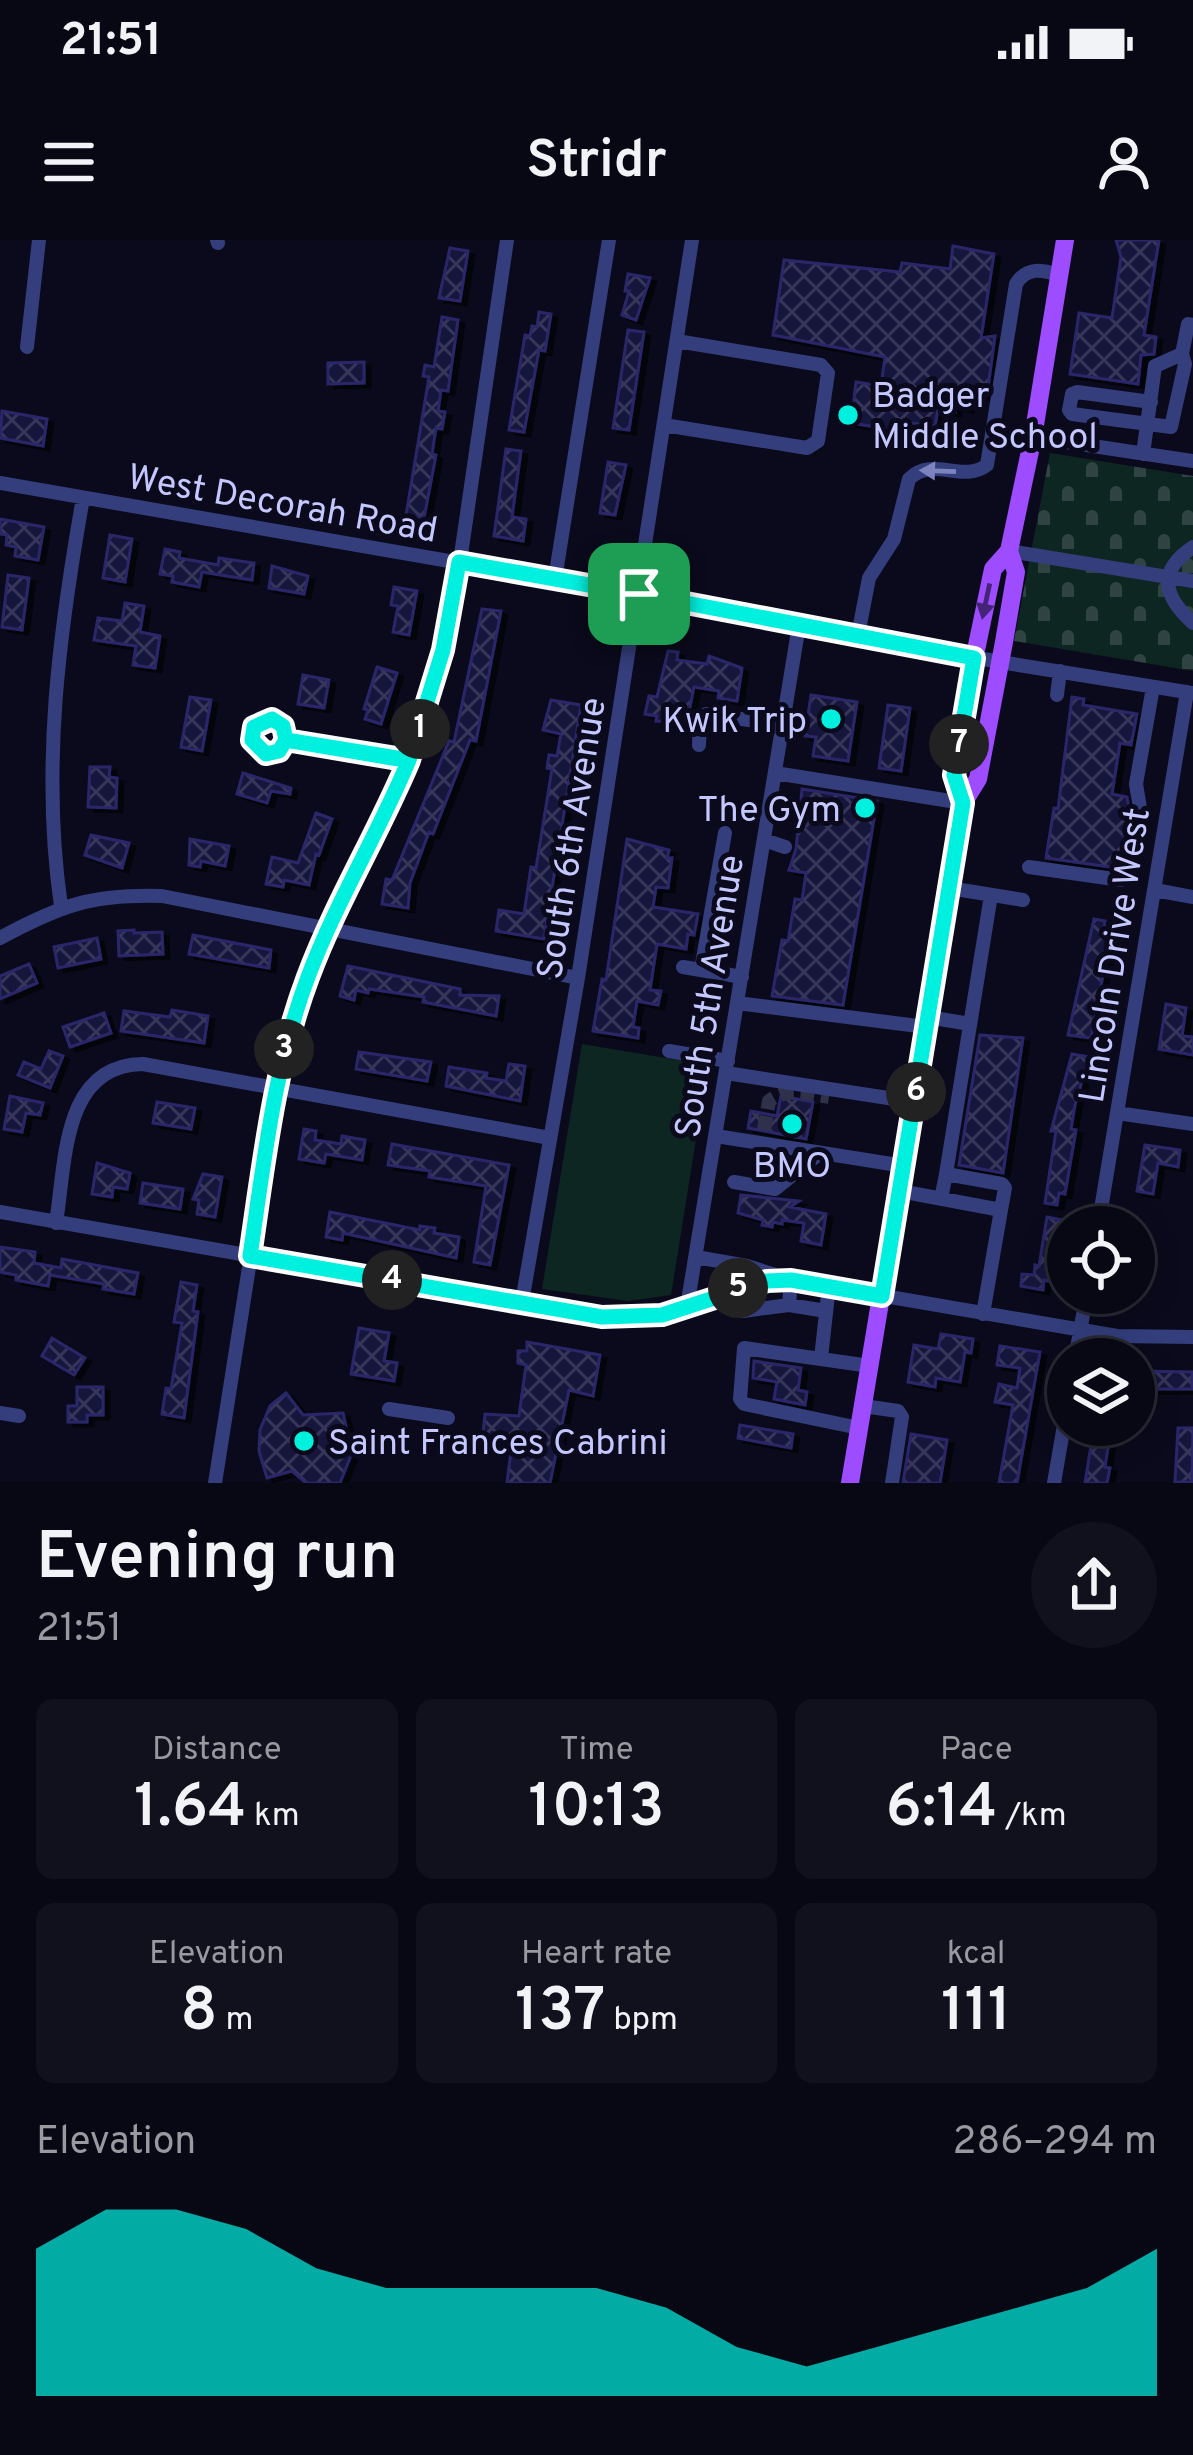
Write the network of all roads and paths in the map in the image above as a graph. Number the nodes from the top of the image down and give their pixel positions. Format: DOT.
graph roads {
  1 [pos="39,240"];
  2 [pos="507,240"];
  3 [pos="609,240"];
  4 [pos="692,240"];
  5 [pos="1065,240"];
  6 [pos="1060,274"];
  7 [pos="1193,325"];
  8 [pos="677,341"];
  9 [pos="27,347"];
  10 [pos="1182,353"];
  11 [pos="1150,402"];
  12 [pos="664,425"];
  13 [pos="1147,425"];
  14 [pos="1033,437"];
  15 [pos="1143,454"];
  16 [pos="1193,461"];
  17 [pos="0,482"];
  18 [pos="83,498"];
  19 [pos="1193,547"];
  20 [pos="1009,551"];
  21 [pos="459,562"];
  22 [pos="1167,577"];
  23 [pos="555,580"];
  24 [pos="1193,581"];
  25 [pos="639,594"];
  26 [pos="1193,622"];
  27 [pos="799,625"];
  28 [pos="858,635"];
  29 [pos="974,658"];
  30 [pos="1000,662"];
  31 [pos="1060,671"];
  32 [pos="1153,686"];
  33 [pos="1190,693"];
  34 [pos="1057,694"];
  35 [pos="783,725"];
  36 [pos="286,740"];
  37 [pos="699,745"];
  38 [pos="409,760"];
  39 [pos="775,773"];
  40 [pos="963,803"];
  41 [pos="1137,824"];
  42 [pos="1165,827"];
  43 [pos="725,833"];
  44 [pos="764,840"];
  45 [pos="785,848"];
  46 [pos="1029,867"];
  47 [pos="1128,876"];
  48 [pos="1156,885"];
  49 [pos="949,888"];
  50 [pos="991,895"];
  51 [pos="1193,897"];
  52 [pos="1024,900"];
  53 [pos="61,906"];
  54 [pos="328,928"];
  55 [pos="0,938"];
  56 [pos="683,968"];
  57 [pos="701,970"];
  58 [pos="742,977"];
  59 [pos="578,978"];
  60 [pos="737,1004"];
  61 [pos="927,1022"];
  62 [pos="970,1024"];
  63 [pos="669,1051"];
  64 [pos="727,1067"];
  65 [pos="276,1088"];
  66 [pos="914,1102"];
  67 [pos="1118,1113"];
  68 [pos="1193,1124"];
  69 [pos="716,1136"];
  70 [pos="550,1138"];
  71 [pos="820,1153"];
  72 [pos="904,1166"];
  73 [pos="946,1174"];
  74 [pos="734,1182"];
  75 [pos="900,1191"];
  76 [pos="941,1198"];
  77 [pos="1102,1206"];
  78 [pos="1000,1210"];
  79 [pos="0,1212"];
  80 [pos="56,1223"];
  81 [pos="250,1256"];
  82 [pos="696,1257"];
  83 [pos="791,1280"];
  84 [pos="829,1286"];
  85 [pos="732,1290"];
  86 [pos="882,1296"];
  87 [pos="522,1302"];
  88 [pos="789,1305"];
  89 [pos="687,1307"];
  90 [pos="826,1311"];
  91 [pos="983,1314"];
  92 [pos="1083,1314"];
  93 [pos="1080,1329"];
  94 [pos="1193,1337"];
  95 [pos="1078,1338"];
  96 [pos="820,1358"];
  97 [pos="870,1366"];
  98 [pos="863,1406"];
  99 [pos="389,1408"];
  100 [pos="0,1413"];
  101 [pos="19,1417"];
  102 [pos="448,1418"];
  103 [pos="860,1428"];
  104 [pos="1060,1446"];
  105 [pos="214,1483"];
  106 [pos="850,1483"];
  107 [pos="892,1483"];
  108 [pos="1054,1483"];
  1 -- 9 [label="street"];
  2 -- 21 [label="street"];
  3 -- 23 [label="street"];
  4 -- 8 [label="street, South 6th Avenue"];
  5 -- 6 [label="main road"];
  6 -- 14 [label="main road"];
  6 -- 28 [label="street, one-way"];
  7 -- 10 [label="street"];
  8 -- 12 [label="street, South 6th Avenue"];
  8 -- 12 [label="street"];
  10 -- 11 [label="street"];
  10 -- 13 [label="street"];
  11 -- 13 [label="street"];
  11 -- 13 [label="street"];
  12 -- 25 [label="street, South 6th Avenue"];
  13 -- 15 [label="street"];
  14 -- 15 [label="street"];
  14 -- 20 [label="main road"];
  15 -- 16 [label="street"];
  17 -- 18 [label="street, West Decorah Road"];
  18 -- 21 [label="street, West Decorah Road"];
  18 -- 53 [label="street"];
  19 -- 22 [label="street"];
  20 -- 22 [label="street"];
  20 -- 29 [label="main road, one-way"];
  20 -- 30 [label="main road"];
  21 -- 23 [label="street, West Decorah Road"];
  21 -- 38 [label="street"];
  22 -- 24 [label="street"];
  22 -- 26 [label="street"];
  23 -- 25 [label="street, West Decorah Road"];
  25 -- 27 [label="street, West Decorah Road"];
  25 -- 59 [label="street, South 6th Avenue"];
  27 -- 28 [label="street, West Decorah Road"];
  27 -- 35 [label="street, South 5th Avenue"];
  28 -- 29 [label="street, West Decorah Road"];
  29 -- 30 [label="street, West Decorah Road"];
  29 -- 40 [label="main road"];
  30 -- 31 [label="street, West Decorah Road"];
  30 -- 40 [label="main road"];
  31 -- 32 [label="street, West Decorah Road"];
  31 -- 34 [label="street"];
  32 -- 33 [label="street, West Decorah Road"];
  32 -- 41 [label="street"];
  33 -- 42 [label="street, Lincoln Drive West"];
  35 -- 37 [label="street"];
  35 -- 39 [label="street, South 5th Avenue"];
  36 -- 38 [label="street"];
  38 -- 54 [label="street"];
  39 -- 40 [label="street"];
  39 -- 44 [label="street, South 5th Avenue"];
  40 -- 49 [label="main road"];
  41 -- 42 [label="street"];
  41 -- 47 [label="street"];
  42 -- 48 [label="street, Lincoln Drive West"];
  43 -- 57 [label="street"];
  44 -- 45 [label="street"];
  44 -- 58 [label="street, South 5th Avenue"];
  46 -- 47 [label="street"];
  47 -- 48 [label="street"];
  48 -- 51 [label="street"];
  48 -- 67 [label="street, Lincoln Drive West"];
  49 -- 50 [label="street"];
  49 -- 61 [label="main road"];
  50 -- 52 [label="street"];
  50 -- 62 [label="street"];
  53 -- 54 [label="street"];
  53 -- 55 [label="street"];
  54 -- 59 [label="street"];
  54 -- 65 [label="street"];
  56 -- 57 [label="street"];
  57 -- 58 [label="street"];
  58 -- 60 [label="street, South 5th Avenue"];
  59 -- 70 [label="street, South 6th Avenue"];
  60 -- 61 [label="street"];
  60 -- 64 [label="street, South 5th Avenue"];
  61 -- 62 [label="street"];
  61 -- 66 [label="main road"];
  62 -- 73 [label="street"];
  63 -- 64 [label="street"];
  64 -- 66 [label="street"];
  64 -- 69 [label="street, South 5th Avenue"];
  65 -- 70 [label="street"];
  65 -- 80 [label="street"];
  65 -- 81 [label="street"];
  66 -- 72 [label="main road"];
  67 -- 68 [label="street"];
  67 -- 77 [label="street, Lincoln Drive West"];
  69 -- 71 [label="street"];
  69 -- 82 [label="street, South 5th Avenue"];
  70 -- 87 [label="street, South 6th Avenue"];
  71 -- 72 [label="street"];
  71 -- 74 [label="street"];
  72 -- 75 [label="main road"];
  73 -- 76 [label="street"];
  73 -- 78 [label="street"];
  75 -- 76 [label="street"];
  75 -- 86 [label="main road"];
  76 -- 78 [label="street"];
  78 -- 91 [label="street"];
  79 -- 80 [label="street"];
  80 -- 81 [label="street"];
  81 -- 87 [label="street"];
  81 -- 105 [label="street"];
  82 -- 83 [label="street"];
  82 -- 89 [label="street, South 5th Avenue"];
  83 -- 84 [label="street"];
  83 -- 85 [label="street"];
  83 -- 88 [label="street"];
  84 -- 86 [label="street"];
  84 -- 90 [label="street"];
  85 -- 88 [label="street"];
  85 -- 89 [label="street"];
  86 -- 91 [label="street"];
  86 -- 97 [label="main road"];
  87 -- 89 [label="street"];
  88 -- 90 [label="street"];
  90 -- 96 [label="street"];
  91 -- 93 [label="street"];
  92 -- 93 [label="street"];
  93 -- 94 [label="street"];
  93 -- 95 [label="street"];
  96 -- 97 [label="street"];
  96 -- 103 [label="street"];
  97 -- 98 [label="main road"];
  98 -- 103 [label="main road"];
  98 -- 107 [label="street"];
  99 -- 102 [label="street"];
  100 -- 101 [label="street"];
  103 -- 106 [label="main road"];
  104 -- 108 [label="street"];
}
